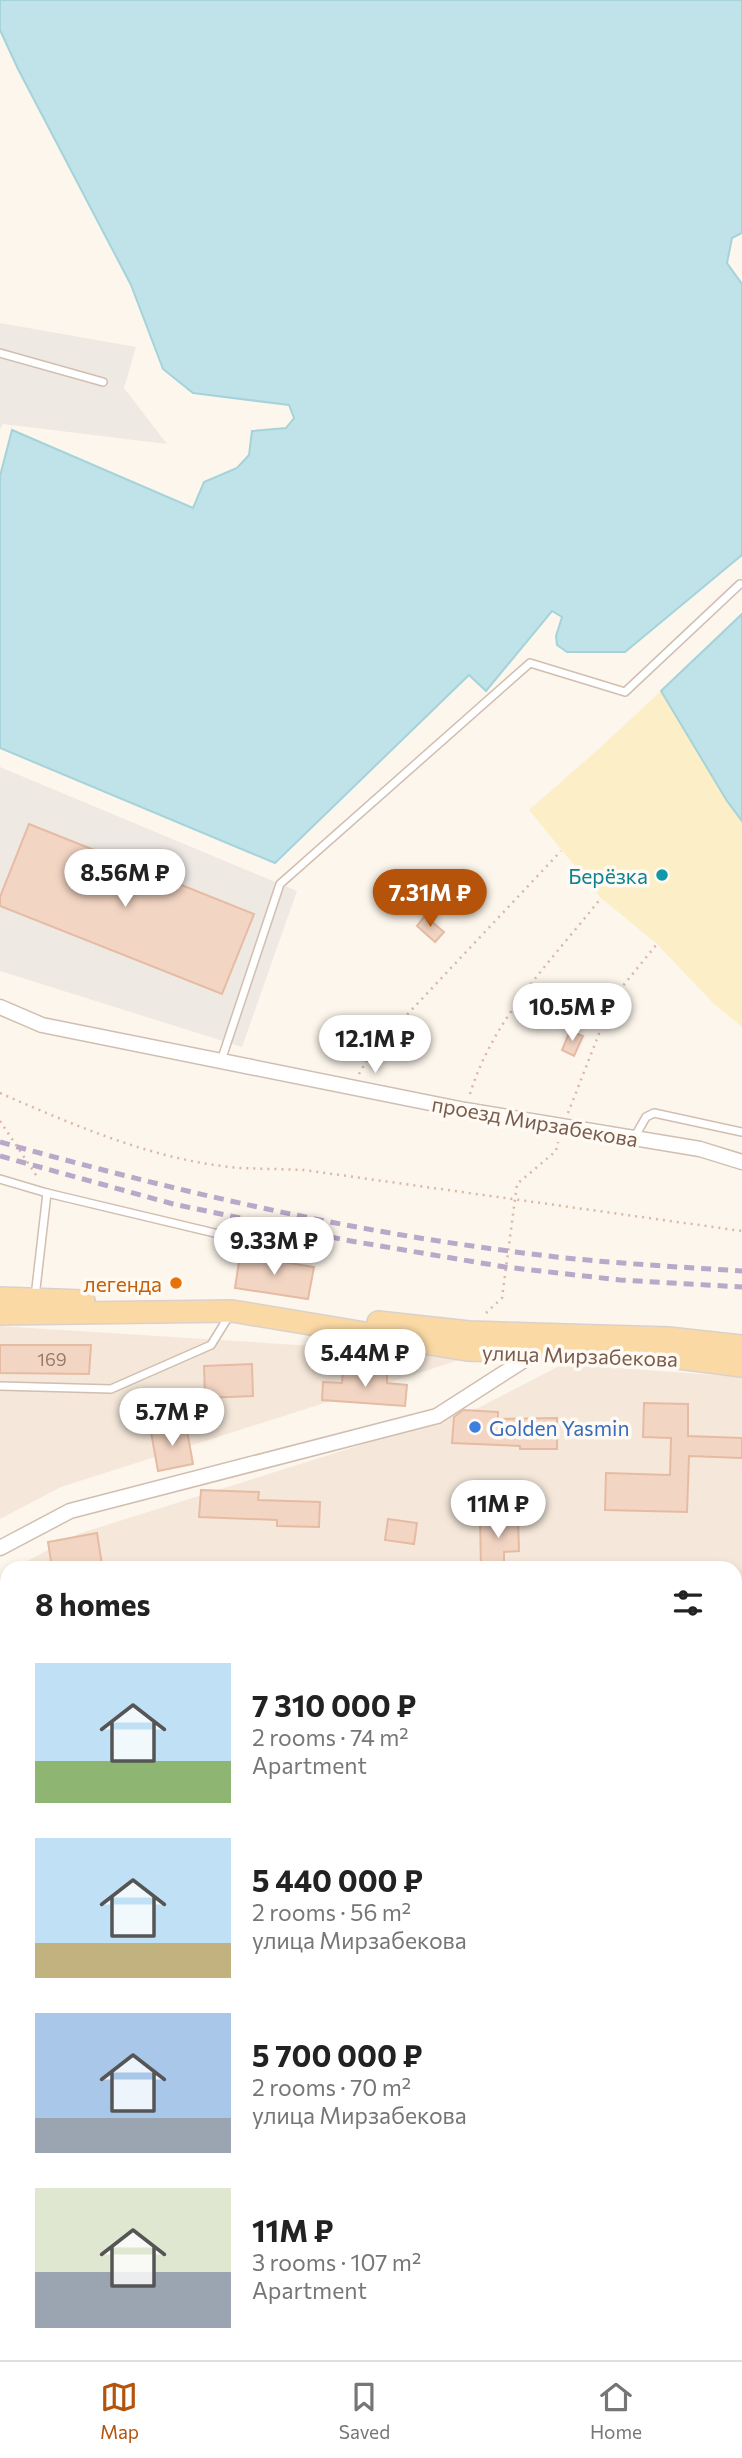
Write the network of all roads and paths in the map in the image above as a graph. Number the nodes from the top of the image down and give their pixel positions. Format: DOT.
graph roads {
  1 [pos="0,353"];
  2 [pos="103,382"];
  3 [pos="740,584"];
  4 [pos="561,851"];
  5 [pos="601,898"];
  6 [pos="657,944"];
  7 [pos="0,1007"];
  8 [pos="221,1061"];
  9 [pos="350,1088"];
  10 [pos="0,1093"];
  11 [pos="465,1110"];
  12 [pos="0,1121"];
  13 [pos="562,1126"];
  14 [pos="742,1132"];
  15 [pos="634,1138"];
  16 [pos="742,1162"];
  17 [pos="0,1179"];
  18 [pos="47,1193"];
  19 [pos="515,1200"];
  20 [pos="742,1231"];
  21 [pos="290,1251"];
  22 [pos="0,1298"];
  23 [pos="34,1307"];
  24 [pos="234,1309"];
  25 [pos="0,1314"];
  26 [pos="484,1315"];
  27 [pos="540,1342"];
  28 [pos="742,1346"];
  29 [pos="742,1366"];
  30 [pos="0,1385"];
  31 [pos="0,1548"];
  1 -- 2 [label="lane"];
  3 -- 8 [label="lane"];
  4 -- 9 [label="path"];
  5 -- 11 [label="path"];
  6 -- 13 [label="path"];
  7 -- 8 [label="street, проезд Мирзабекова"];
  8 -- 9 [label="street, проезд Мирзабекова"];
  9 -- 11 [label="street, проезд Мирзабекова"];
  10 -- 19 [label="path"];
  11 -- 13 [label="street, проезд Мирзабекова"];
  12 -- 18 [label="path"];
  13 -- 15 [label="street, проезд Мирзабекова"];
  13 -- 19 [label="path"];
  14 -- 15 [label="lane"];
  15 -- 16 [label="street, проезд Мирзабекова"];
  17 -- 18 [label="lane"];
  18 -- 21 [label="lane"];
  18 -- 23 [label="lane"];
  19 -- 20 [label="path"];
  19 -- 26 [label="path"];
  22 -- 23 [label="main road, улица Мирзабекова"];
  23 -- 24 [label="main road, улица Мирзабекова"];
  23 -- 25 [label="main road, улица Мирзабекова"];
  24 -- 27 [label="main road, улица Мирзабекова"];
  24 -- 30 [label="lane"];
  27 -- 28 [label="main road, улица Мирзабекова"];
  27 -- 29 [label="main road, улица Мирзабекова"];
  27 -- 31 [label="street"];
}
